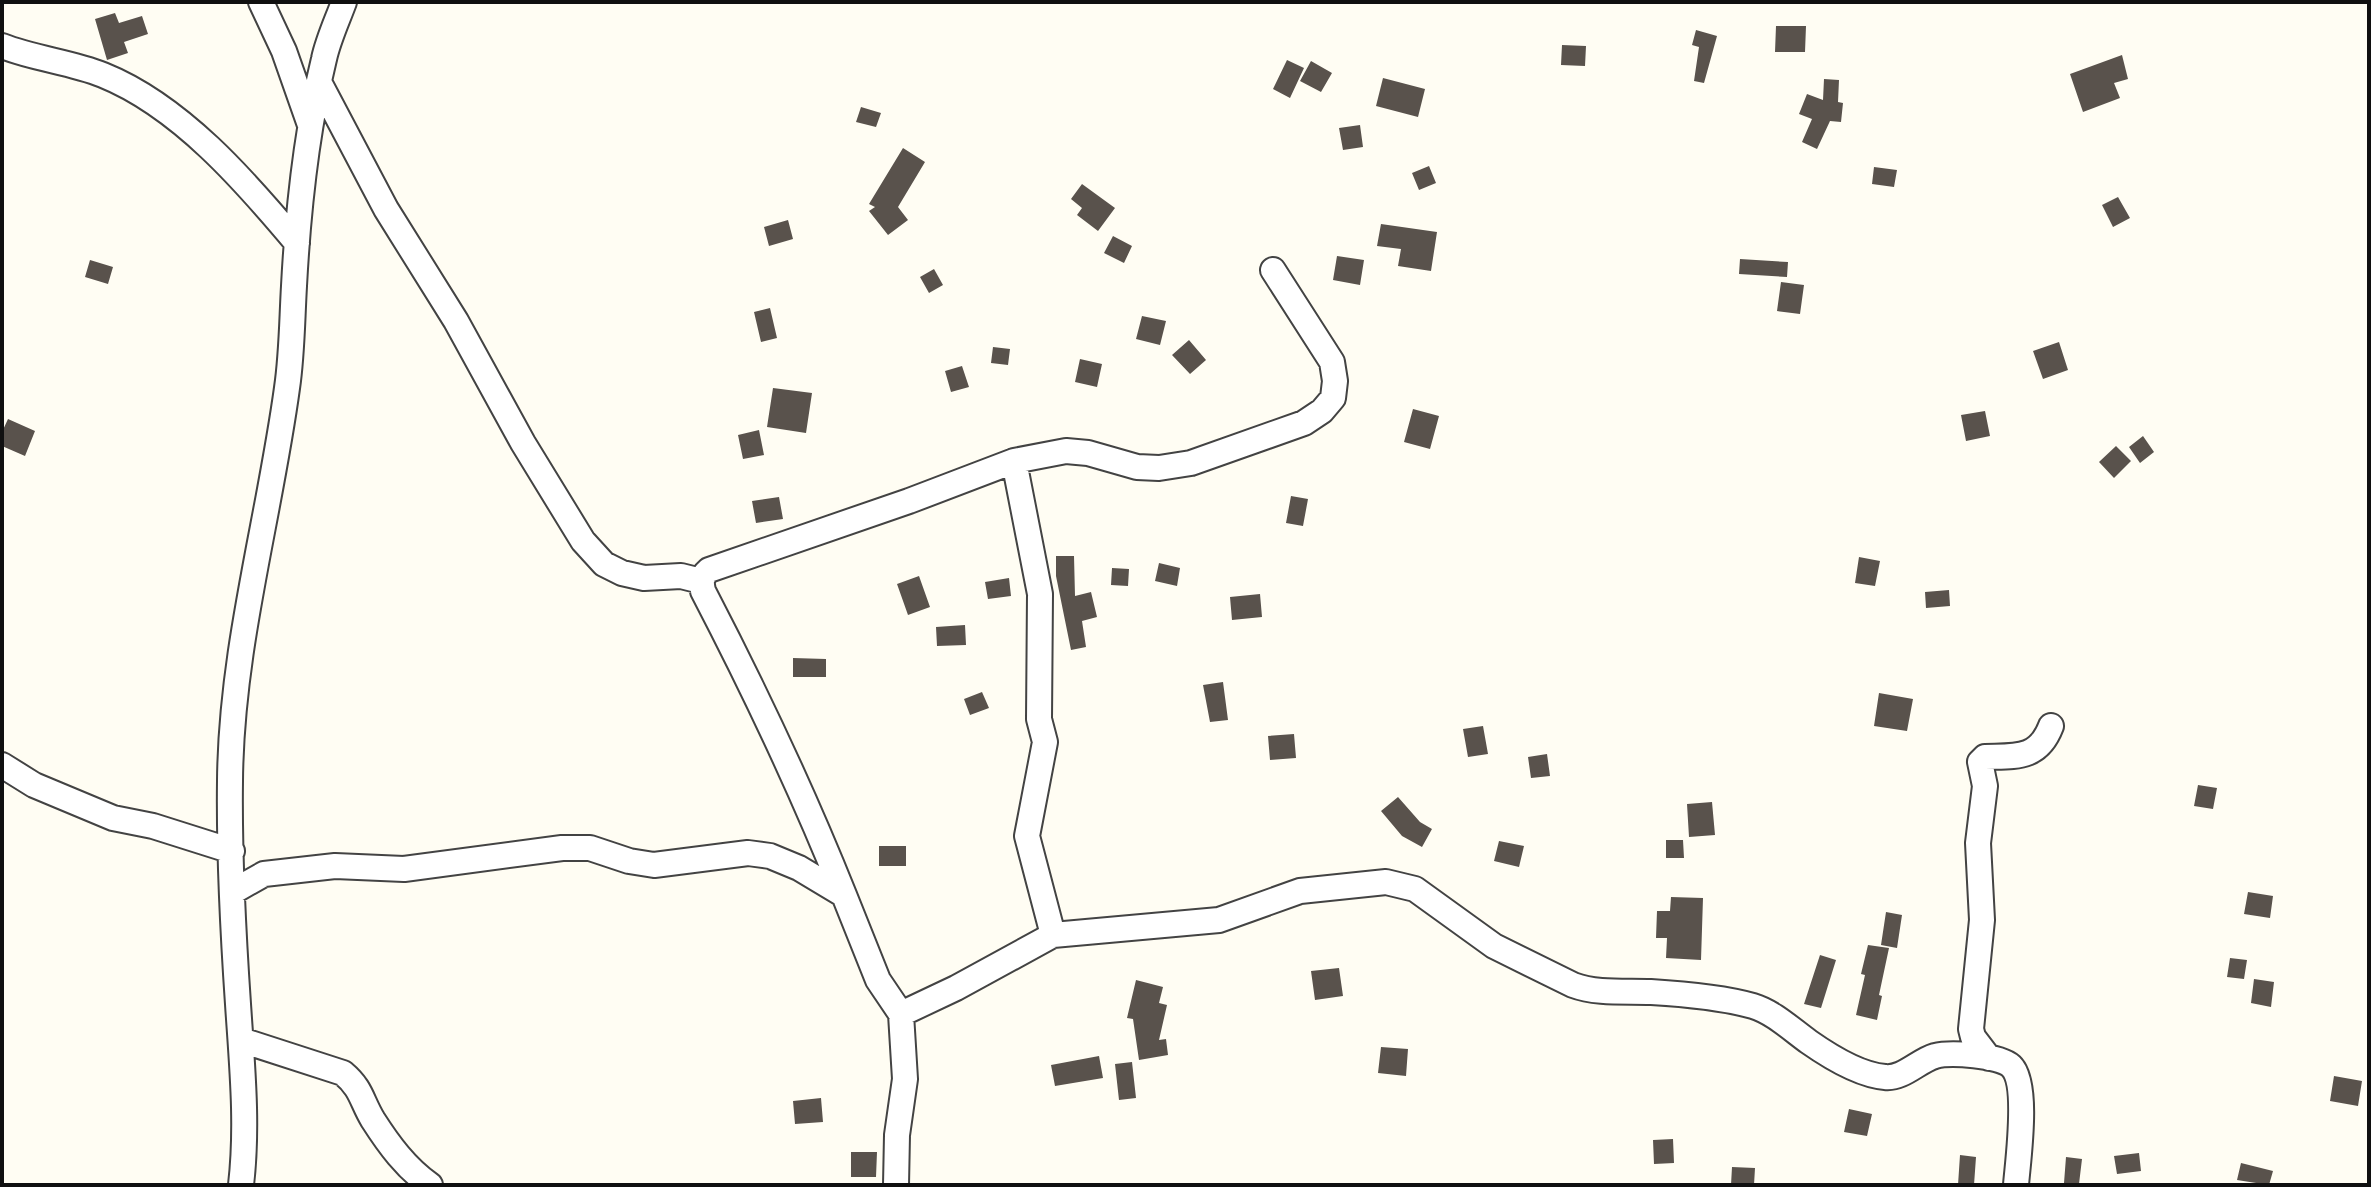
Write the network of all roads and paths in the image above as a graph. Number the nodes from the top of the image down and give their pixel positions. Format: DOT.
graph roads {
  1 [pos="261,2"];
  2 [pos="344,2"];
  3 [pos="2,46"];
  4 [pos="319,82"];
  5 [pos="310,127"];
  6 [pos="297,243"];
  7 [pos="1273,270"];
  8 [pos="1014,461"];
  9 [pos="701,581"];
  10 [pos="2051,726"];
  11 [pos="2,765"];
  12 [pos="232,851"];
  13 [pos="234,891"];
  14 [pos="844,895"];
  15 [pos="1053,935"];
  16 [pos="901,1014"];
  17 [pos="241,1040"];
  18 [pos="1989,1058"];
  19 [pos="241,1185"];
  20 [pos="430,1185"];
  21 [pos="896,1185"];
  22 [pos="2016,1185"];
  1 -- 5 [label="street"];
  2 -- 4 [label="street"];
  3 -- 6 [label="street"];
  4 -- 5 [label="street"];
  4 -- 9 [label="street"];
  5 -- 6 [label="street"];
  6 -- 12 [label="street"];
  7 -- 8 [label="street"];
  8 -- 9 [label="street"];
  8 -- 15 [label="street"];
  9 -- 14 [label="street"];
  10 -- 18 [label="street"];
  11 -- 12 [label="street"];
  12 -- 13 [label="street"];
  13 -- 14 [label="street"];
  13 -- 17 [label="street"];
  14 -- 16 [label="street"];
  15 -- 16 [label="street"];
  15 -- 18 [label="street"];
  16 -- 21 [label="street"];
  17 -- 19 [label="street"];
  17 -- 20 [label="street"];
  18 -- 22 [label="street"];
}
